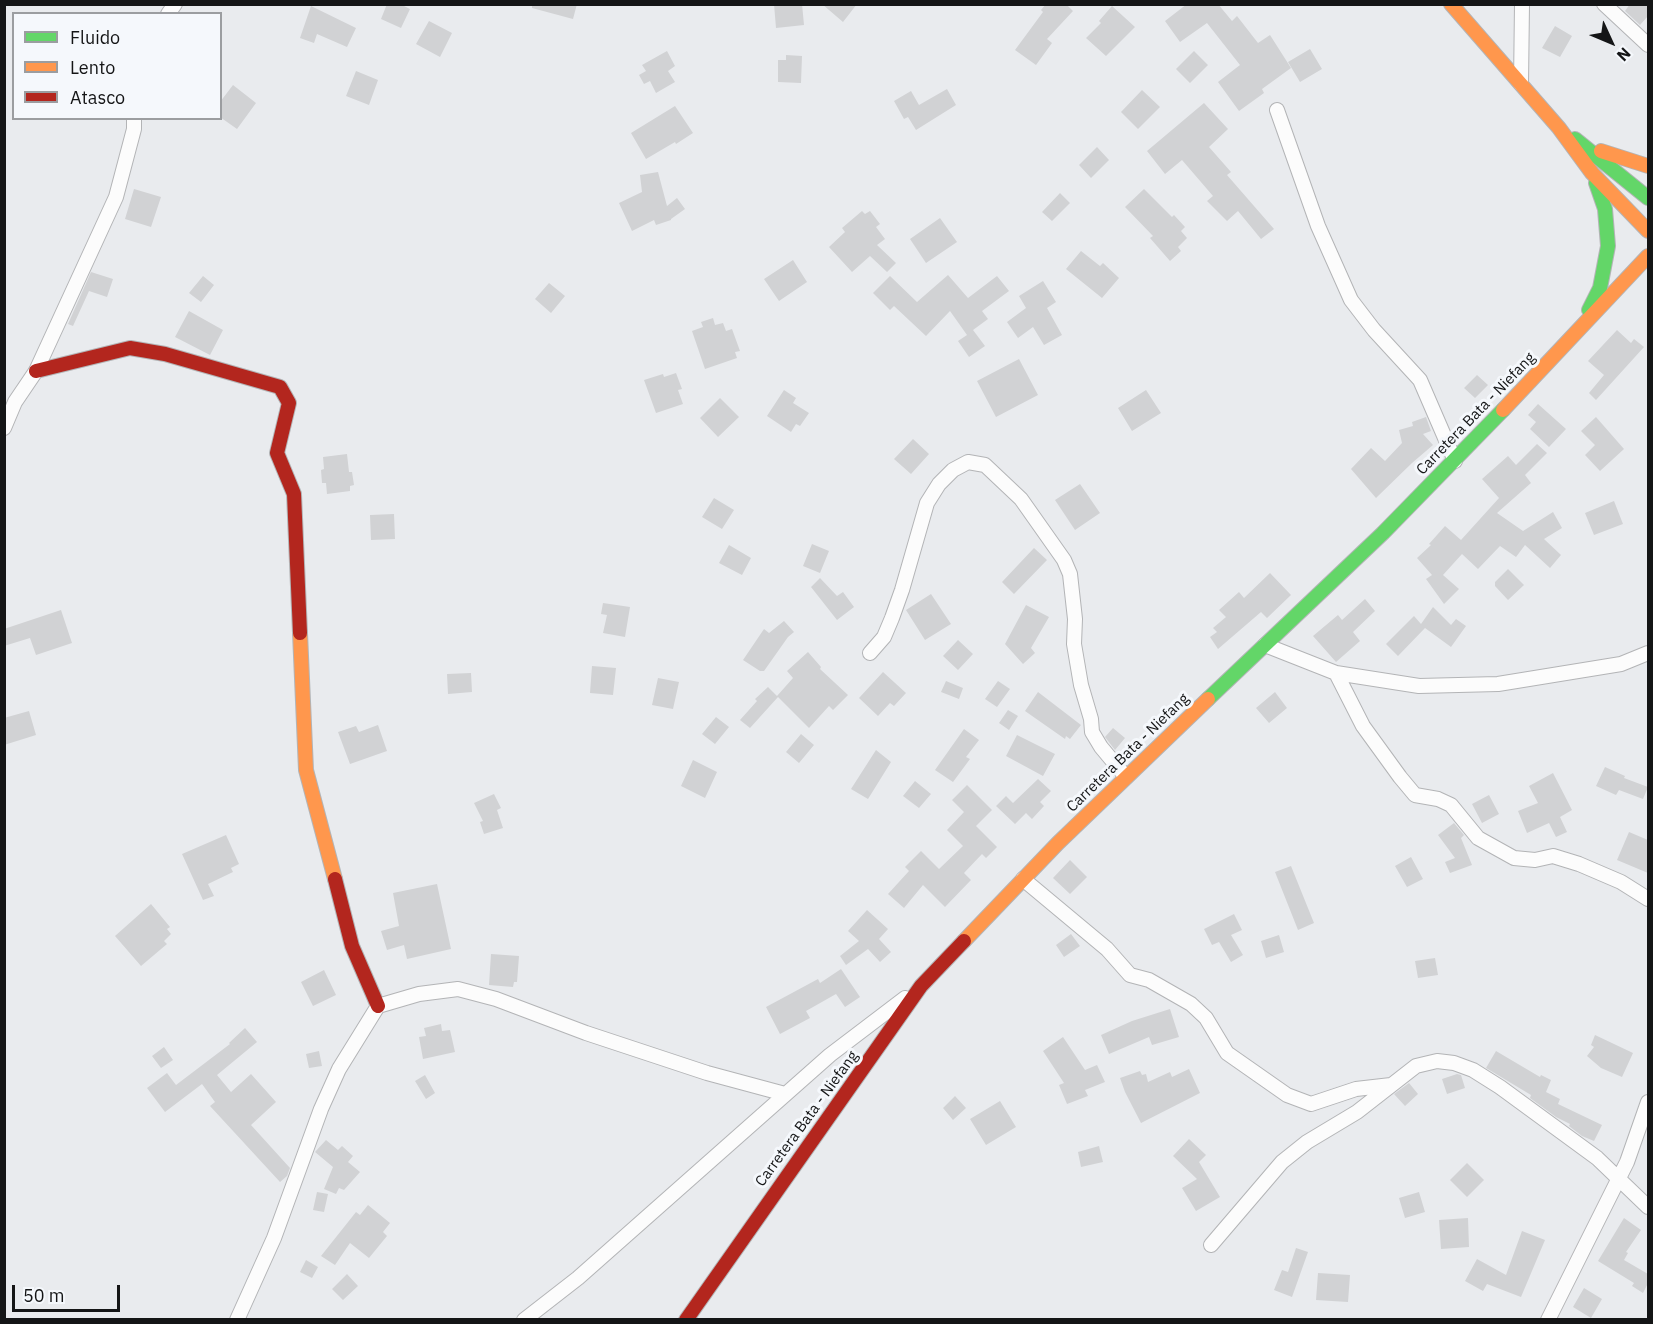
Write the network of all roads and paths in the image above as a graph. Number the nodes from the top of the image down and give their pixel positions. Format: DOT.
graph roads {
  1 [pos="1450,4"];
  2 [pos="1522,4"];
  3 [pos="1605,4"];
  4 [pos="1648,45"];
  5 [pos="1521,84"];
  6 [pos="1276,110"];
  7 [pos="134,120"];
  8 [pos="1559,128"];
  9 [pos="1578,141"];
  10 [pos="1648,166"];
  11 [pos="1592,173"];
  12 [pos="1648,198"];
  13 [pos="1648,231"];
  14 [pos="1648,256"];
  15 [pos="1648,277"];
  16 [pos="1623,284"];
  17 [pos="1578,332"];
  18 [pos="36,371"];
  19 [pos="4,428"];
  20 [pos="1455,461"];
  21 [pos="1265,645"];
  22 [pos="870,653"];
  23 [pos="1648,653"];
  24 [pos="1336,673"];
  25 [pos="1126,777"];
  26 [pos="1023,879"];
  27 [pos="1648,899"];
  28 [pos="921,986"];
  29 [pos="378,1006"];
  30 [pos="1392,1085"];
  31 [pos="785,1094"];
  32 [pos="1648,1102"];
  33 [pos="1619,1178"];
  34 [pos="1648,1208"];
  35 [pos="1211,1245"];
  36 [pos="237,1320"];
  37 [pos="524,1320"];
  38 [pos="686,1320"];
  39 [pos="1548,1320"];
  1 -- 5 [label="main road"];
  2 -- 5 [label="street"];
  3 -- 4 [label="street"];
  5 -- 8 [label="main road"];
  6 -- 20 [label="street"];
  7 -- 18 [label="street"];
  8 -- 9 [label="main road"];
  8 -- 11 [label="main road"];
  9 -- 10 [label="main road"];
  9 -- 12 [label="main road"];
  11 -- 13 [label="main road"];
  11 -- 17 [label="main road"];
  14 -- 16 [label="main road, Carretera Bata - Niefang"];
  15 -- 16 [label="main road"];
  16 -- 17 [label="main road, Carretera Bata - Niefang"];
  17 -- 20 [label="main road, Carretera Bata - Niefang"];
  18 -- 19 [label="street"];
  18 -- 29 [label="main road"];
  20 -- 21 [label="main road, Carretera Bata - Niefang"];
  21 -- 24 [label="street"];
  21 -- 25 [label="main road, Carretera Bata - Niefang"];
  22 -- 25 [label="street"];
  23 -- 24 [label="street"];
  24 -- 27 [label="street"];
  25 -- 26 [label="main road, Carretera Bata - Niefang"];
  26 -- 28 [label="main road, Carretera Bata - Niefang"];
  26 -- 30 [label="street"];
  28 -- 31 [label="street"];
  28 -- 38 [label="main road, Carretera Bata - Niefang"];
  29 -- 31 [label="street"];
  29 -- 36 [label="street"];
  30 -- 33 [label="street"];
  30 -- 35 [label="street"];
  31 -- 37 [label="street"];
  32 -- 33 [label="street"];
  33 -- 34 [label="street"];
  33 -- 39 [label="street"];
}
